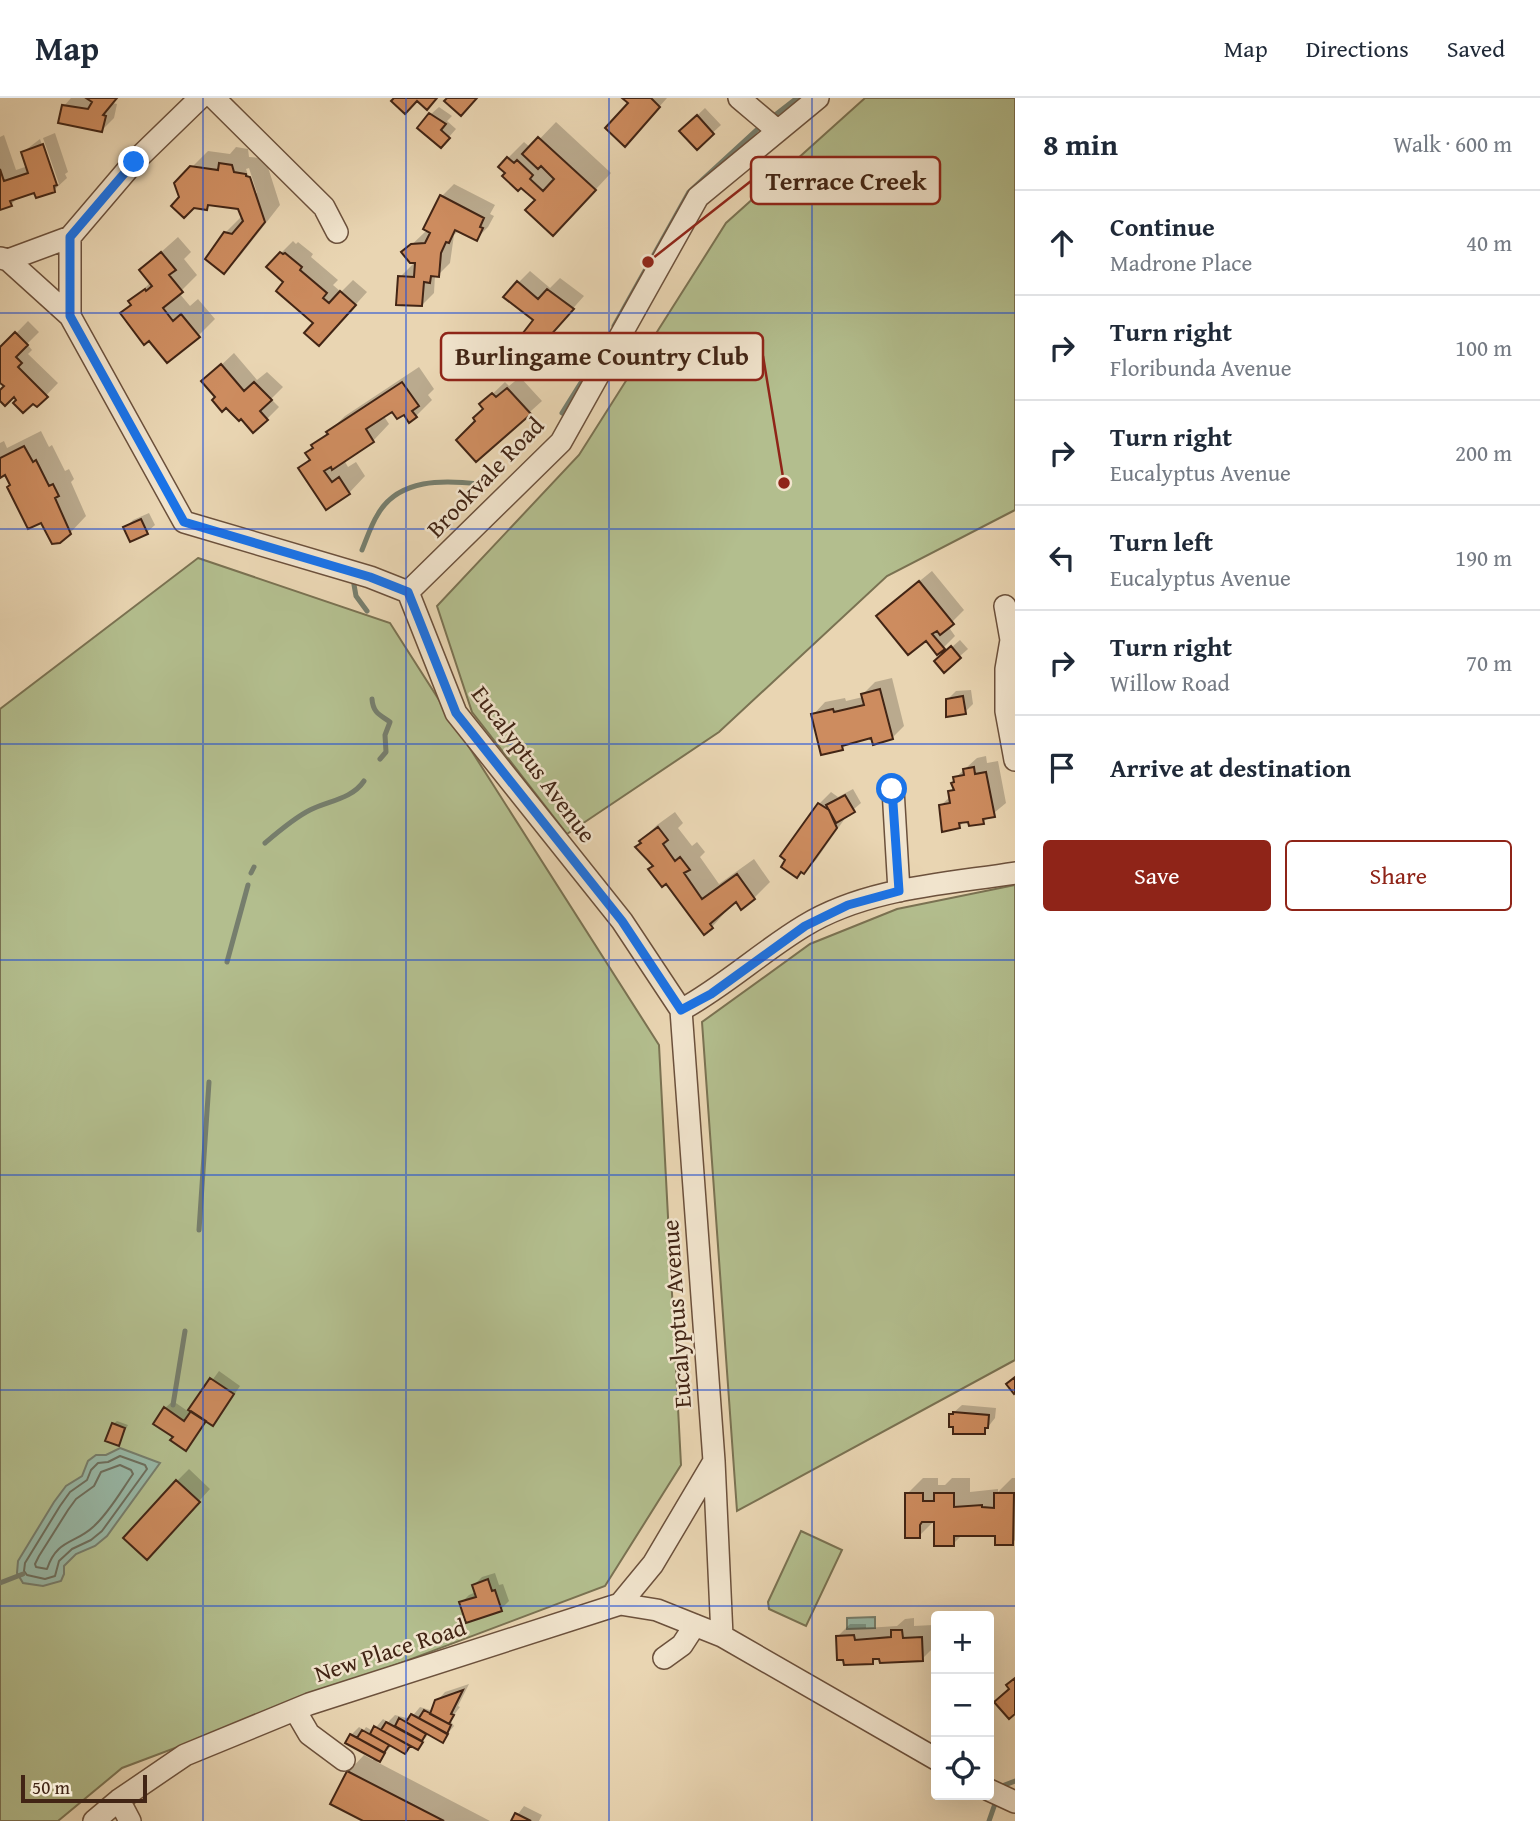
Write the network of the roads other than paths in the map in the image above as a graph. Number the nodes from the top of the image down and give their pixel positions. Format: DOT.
graph roads {
  1 [pos="200,98"];
  2 [pos="214,98"];
  3 [pos="739,98"];
  4 [pos="818,98"];
  5 [pos="777,130"];
  6 [pos="337,232"];
  7 [pos="70,237"];
  8 [pos="4,259"];
  9 [pos="70,316"];
  10 [pos="408,592"];
  11 [pos="1004,606"];
  12 [pos="1015,761"];
  13 [pos="892,789"];
  14 [pos="1015,873"];
  15 [pos="899,891"];
  16 [pos="681,1010"];
  17 [pos="713,1461"];
  18 [pos="620,1604"];
  19 [pos="695,1625"];
  20 [pos="722,1636"];
  21 [pos="664,1657"];
  22 [pos="295,1710"];
  23 [pos="931,1756"];
  24 [pos="344,1760"];
  25 [pos="994,1792"];
  26 [pos="119,1800"];
  27 [pos="1015,1802"];
  28 [pos="94,1821"];
  29 [pos="130,1821"];
  1 -- 7 [label="street"];
  2 -- 6 [label="street"];
  3 -- 5 [label="street"];
  4 -- 5 [label="street, Brookvale Road"];
  5 -- 10 [label="street, Brookvale Road"];
  7 -- 8 [label="street"];
  7 -- 9 [label="street"];
  8 -- 9 [label="street"];
  9 -- 10 [label="street"];
  10 -- 16 [label="street, Eucalyptus Avenue"];
  11 -- 12 [label="street"];
  13 -- 15 [label="street"];
  14 -- 15 [label="street"];
  15 -- 16 [label="street"];
  16 -- 17 [label="street, Eucalyptus Avenue"];
  17 -- 18 [label="street"];
  17 -- 20 [label="street, Eucalyptus Avenue"];
  18 -- 19 [label="street, New Place Road"];
  18 -- 22 [label="street, New Place Road"];
  19 -- 20 [label="street, New Place Road"];
  19 -- 21 [label="street"];
  20 -- 23 [label="street"];
  22 -- 24 [label="street"];
  22 -- 26 [label="street, New Place Road"];
  25 -- 27 [label="street"];
  26 -- 28 [label="street, New Place Road"];
  26 -- 29 [label="street"];
}
